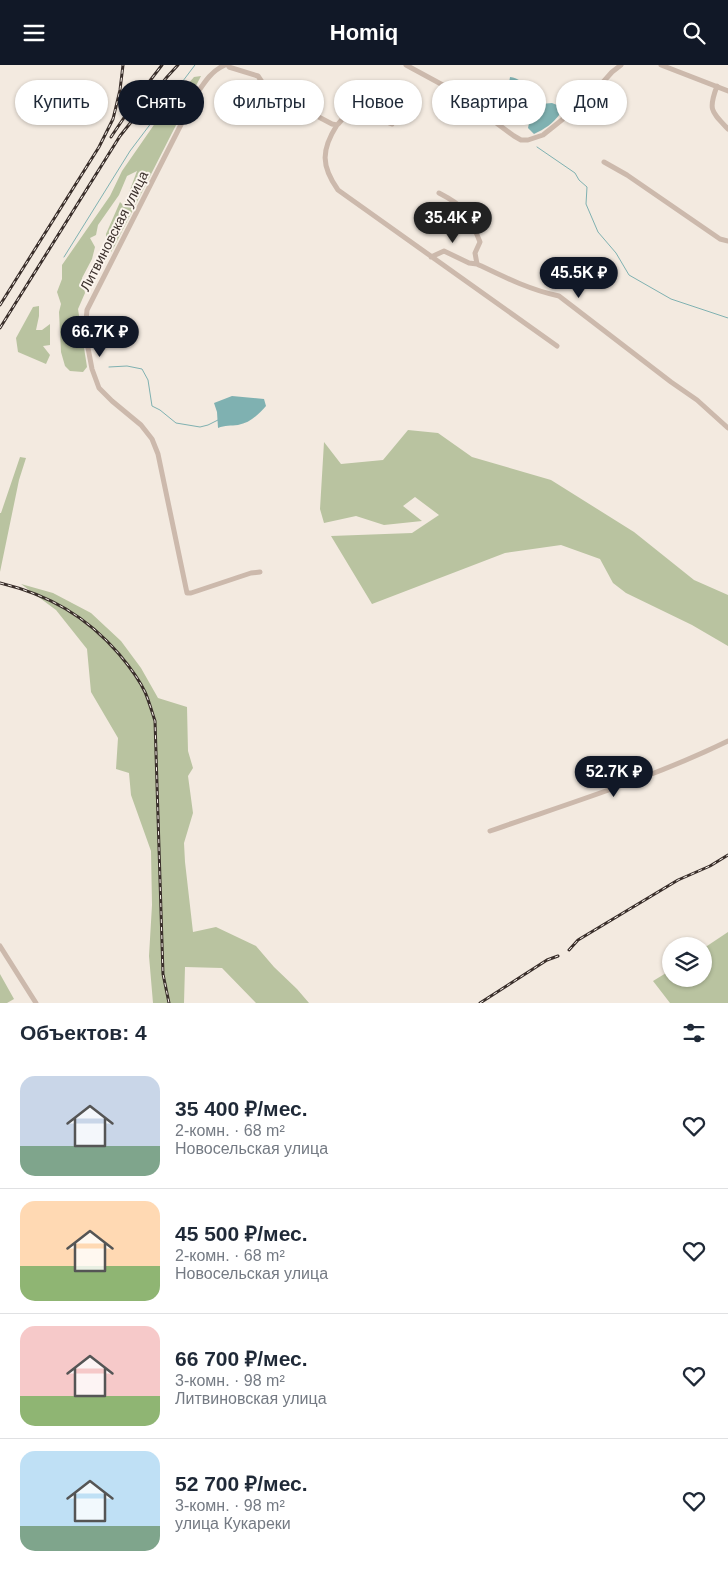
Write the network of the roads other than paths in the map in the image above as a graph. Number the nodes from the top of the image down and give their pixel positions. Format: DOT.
graph roads {
  1 [pos="226,65"];
  2 [pos="406,65"];
  3 [pos="620,65"];
  4 [pos="660,65"];
  5 [pos="717,86"];
  6 [pos="728,91"];
  7 [pos="334,124"];
  8 [pos="337,125"];
  9 [pos="728,129"];
  10 [pos="604,162"];
  11 [pos="439,193"];
  12 [pos="728,241"];
  13 [pos="431,257"];
  14 [pos="477,264"];
  15 [pos="557,346"];
  16 [pos="728,428"];
  17 [pos="260,572"];
  18 [pos="728,741"];
  19 [pos="490,831"];
  20 [pos="0,946"];
  21 [pos="36,1003"];
  1 -- 7 [label="street"];
  1 -- 17 [label="street, Литвиновская улица"];
  2 -- 3 [label="street"];
  4 -- 5 [label="street"];
  5 -- 6 [label="street"];
  5 -- 9 [label="street"];
  8 -- 13 [label="street"];
  10 -- 12 [label="street"];
  11 -- 14 [label="street"];
  13 -- 14 [label="street"];
  13 -- 15 [label="street"];
  14 -- 16 [label="street"];
  18 -- 19 [label="street"];
  20 -- 21 [label="street"];
}
